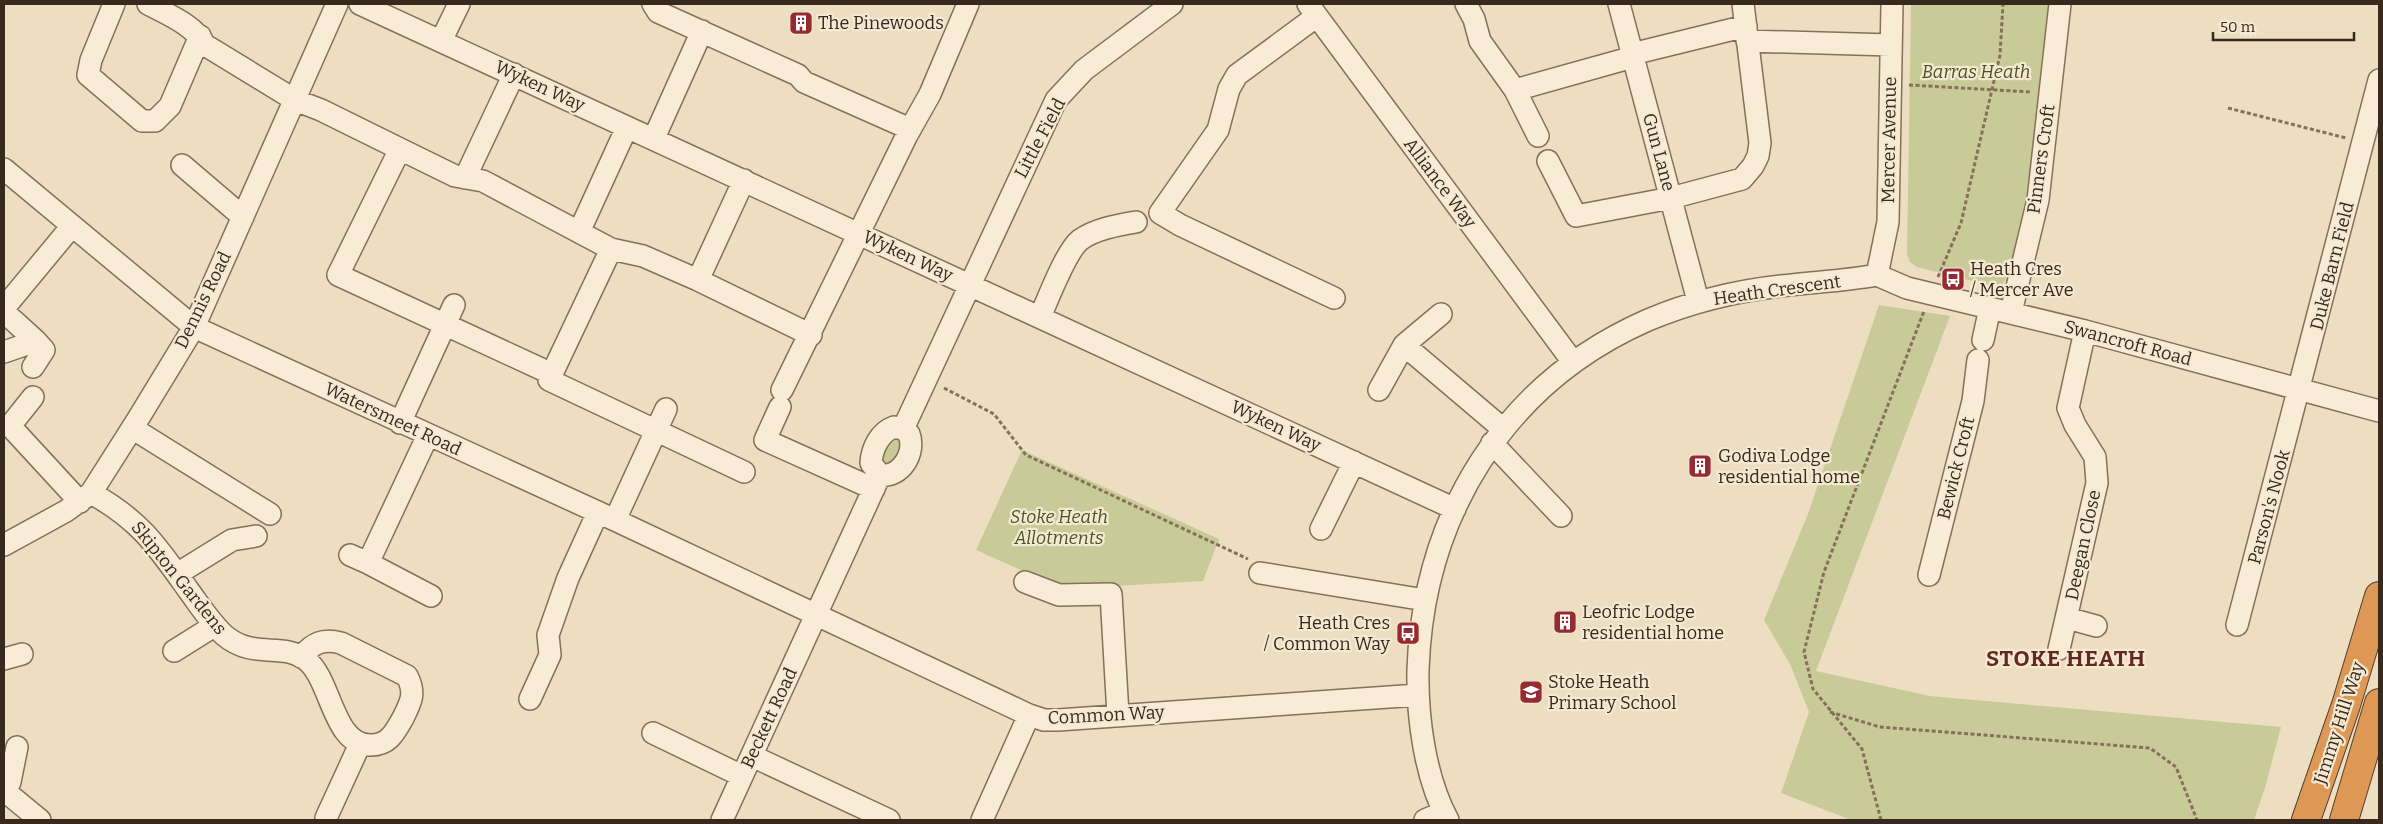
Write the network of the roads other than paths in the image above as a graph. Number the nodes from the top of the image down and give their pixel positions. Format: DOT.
graph roads {
  1 [pos="114,4"];
  2 [pos="148,4"];
  3 [pos="337,4"];
  4 [pos="360,4"];
  5 [pos="459,4"];
  6 [pos="653,4"];
  7 [pos="968,4"];
  8 [pos="1172,4"];
  9 [pos="1466,4"];
  10 [pos="1619,4"];
  11 [pos="1743,4"];
  12 [pos="1892,4"];
  13 [pos="2060,4"];
  14 [pos="1312,10"];
  15 [pos="702,31"];
  16 [pos="1746,34"];
  17 [pos="200,36"];
  18 [pos="441,41"];
  19 [pos="1891,45"];
  20 [pos="1633,55"];
  21 [pos="514,74"];
  22 [pos="2379,80"];
  23 [pos="1515,90"];
  24 [pos="295,100"];
  25 [pos="627,127"];
  26 [pos="910,129"];
  27 [pos="1538,136"];
  28 [pos="654,138"];
  29 [pos="400,149"];
  30 [pos="1548,161"];
  31 [pos="182,165"];
  32 [pos="4,169"];
  33 [pos="465,178"];
  34 [pos="744,180"];
  35 [pos="1671,198"];
  36 [pos="243,217"];
  37 [pos="1136,222"];
  38 [pos="72,226"];
  39 [pos="580,232"];
  40 [pos="859,233"];
  41 [pos="610,249"];
  42 [pos="1876,276"];
  43 [pos="698,280"];
  44 [pos="969,284"];
  45 [pos="1334,298"];
  46 [pos="1698,301"];
  47 [pos="4,308"];
  48 [pos="1990,308"];
  49 [pos="4,312"];
  50 [pos="2010,312"];
  51 [pos="1441,314"];
  52 [pos="450,315"];
  53 [pos="1040,317"];
  54 [pos="194,327"];
  55 [pos="2085,331"];
  56 [pos="811,334"];
  57 [pos="36,341"];
  58 [pos="1404,345"];
  59 [pos="4,352"];
  60 [pos="1573,362"];
  61 [pos="33,367"];
  62 [pos="552,374"];
  63 [pos="2300,389"];
  64 [pos="1379,390"];
  65 [pos="33,397"];
  66 [pos="666,409"];
  67 [pos="2379,412"];
  68 [pos="400,422"];
  69 [pos="132,428"];
  70 [pos="656,431"];
  71 [pos="428,435"];
  72 [pos="1498,436"];
  73 [pos="1354,462"];
  74 [pos="744,472"];
  75 [pos="877,482"];
  76 [pos="86,497"];
  77 [pos="1455,508"];
  78 [pos="270,514"];
  79 [pos="606,516"];
  80 [pos="1561,516"];
  81 [pos="1321,530"];
  82 [pos="256,536"];
  83 [pos="4,545"];
  84 [pos="1260,573"];
  85 [pos="176,574"];
  86 [pos="1929,574"];
  87 [pos="1025,582"];
  88 [pos="432,596"];
  89 [pos="2379,596"];
  90 [pos="1425,600"];
  91 [pos="816,616"];
  92 [pos="2067,618"];
  93 [pos="2237,625"];
  94 [pos="214,626"];
  95 [pos="2096,626"];
  96 [pos="2059,649"];
  97 [pos="174,651"];
  98 [pos="301,657"];
  99 [pos="1418,695"];
  100 [pos="530,699"];
  101 [pos="2379,703"];
  102 [pos="1029,715"];
  103 [pos="1118,715"];
  104 [pos="653,734"];
  105 [pos="360,744"];
  106 [pos="17,747"];
  107 [pos="752,756"];
  108 [pos="742,776"];
  109 [pos="5,793"];
  110 [pos="326,818"];
  111 [pos="1439,818"];
  112 [pos="40,820"];
  113 [pos="722,820"];
  114 [pos="890,820"];
  115 [pos="982,820"];
  116 [pos="2306,820"];
  117 [pos="2344,820"];
  1 -- 17 [label="street"];
  2 -- 17 [label="street"];
  3 -- 24 [label="street, Dennis Road"];
  4 -- 18 [label="street, Wyken Way"];
  5 -- 18 [label="street"];
  6 -- 15 [label="street"];
  7 -- 26 [label="street"];
  8 -- 44 [label="street, Little Field"];
  9 -- 23 [label="street"];
  10 -- 20 [label="street, Gun Lane"];
  11 -- 16 [label="street"];
  12 -- 19 [label="street, Mercer Avenue"];
  13 -- 50 [label="street, Pinners Croft"];
  14 -- 45 [label="street"];
  14 -- 60 [label="street, Alliance Way"];
  15 -- 26 [label="street"];
  15 -- 28 [label="street"];
  16 -- 19 [label="street"];
  16 -- 20 [label="street"];
  16 -- 35 [label="street"];
  17 -- 24 [label="street"];
  18 -- 21 [label="street, Wyken Way"];
  19 -- 42 [label="street, Mercer Avenue"];
  20 -- 23 [label="street"];
  20 -- 35 [label="street, Gun Lane"];
  21 -- 25 [label="street, Wyken Way"];
  21 -- 33 [label="street"];
  22 -- 63 [label="street, Duke Barn Field"];
  23 -- 27 [label="street"];
  24 -- 29 [label="street"];
  24 -- 36 [label="street, Dennis Road"];
  25 -- 28 [label="street, Wyken Way"];
  25 -- 39 [label="street"];
  26 -- 40 [label="street"];
  28 -- 34 [label="street, Wyken Way"];
  29 -- 33 [label="street"];
  29 -- 52 [label="street"];
  30 -- 35 [label="street"];
  31 -- 36 [label="street"];
  32 -- 38 [label="street, Watersmeet Road"];
  33 -- 39 [label="street"];
  34 -- 40 [label="street, Wyken Way"];
  34 -- 43 [label="street"];
  35 -- 46 [label="street, Gun Lane"];
  36 -- 54 [label="street, Dennis Road"];
  37 -- 53 [label="street"];
  38 -- 47 [label="street"];
  38 -- 54 [label="street, Watersmeet Road"];
  39 -- 41 [label="street"];
  40 -- 44 [label="street, Wyken Way"];
  40 -- 56 [label="street"];
  41 -- 43 [label="street"];
  41 -- 62 [label="street"];
  42 -- 46 [label="street, Heath Crescent"];
  42 -- 48 [label="street, Swancroft Road"];
  43 -- 56 [label="street"];
  44 -- 53 [label="street, Wyken Way"];
  44 -- 75 [label="street, Little Field"];
  46 -- 60 [label="street, Heath Crescent"];
  48 -- 50 [label="street, Swancroft Road"];
  48 -- 86 [label="street, Bewick Croft"];
  49 -- 57 [label="street"];
  50 -- 55 [label="street, Swancroft Road"];
  51 -- 58 [label="street"];
  52 -- 62 [label="street"];
  52 -- 68 [label="street"];
  53 -- 73 [label="street, Wyken Way"];
  54 -- 68 [label="street, Watersmeet Road"];
  54 -- 69 [label="street, Dennis Road"];
  55 -- 63 [label="street, Swancroft Road"];
  55 -- 92 [label="street, Deegan Close"];
  56 -- 75 [label="street"];
  57 -- 59 [label="street"];
  57 -- 61 [label="street"];
  58 -- 64 [label="street"];
  58 -- 72 [label="street"];
  60 -- 72 [label="street, Heath Crescent"];
  62 -- 70 [label="street"];
  63 -- 67 [label="street, Swancroft Road"];
  63 -- 93 [label="street, Parson's Nook"];
  65 -- 76 [label="street, Skipton Gardens"];
  66 -- 70 [label="street"];
  68 -- 71 [label="street, Watersmeet Road"];
  69 -- 76 [label="street, Dennis Road"];
  69 -- 78 [label="street"];
  70 -- 74 [label="street"];
  70 -- 79 [label="street"];
  71 -- 79 [label="street, Watersmeet Road"];
  71 -- 88 [label="street"];
  72 -- 77 [label="street, Heath Crescent"];
  72 -- 80 [label="street"];
  73 -- 77 [label="street, Wyken Way"];
  73 -- 81 [label="street"];
  75 -- 91 [label="street, Beckett Road"];
  76 -- 83 [label="street, Dennis Road"];
  76 -- 85 [label="street, Skipton Gardens"];
  77 -- 90 [label="street, Heath Crescent"];
  79 -- 91 [label="street, Watersmeet Road"];
  79 -- 100 [label="street"];
  82 -- 85 [label="street"];
  84 -- 90 [label="street"];
  85 -- 94 [label="street, Skipton Gardens"];
  87 -- 103 [label="street"];
  89 -- 116 [label="highway, Jimmy Hill Way"];
  90 -- 99 [label="street, Heath Crescent"];
  91 -- 102 [label="street, Common Way"];
  91 -- 107 [label="street, Beckett Road"];
  92 -- 95 [label="street, Deegan Close"];
  92 -- 96 [label="street, Deegan Close"];
  94 -- 97 [label="street"];
  94 -- 98 [label="street, Skipton Gardens"];
  98 -- 105 [label="street"];
  98 -- 105 [label="street"];
  99 -- 103 [label="street, Common Way"];
  99 -- 111 [label="street, Heath Crescent"];
  101 -- 117 [label="highway, Jimmy Hill Way"];
  102 -- 103 [label="street, Common Way"];
  102 -- 115 [label="street"];
  104 -- 108 [label="street"];
  105 -- 110 [label="street"];
  106 -- 109 [label="street"];
  107 -- 108 [label="street, Beckett Road"];
  107 -- 114 [label="street"];
  108 -- 113 [label="street, Beckett Road"];
  109 -- 112 [label="street"];
}
